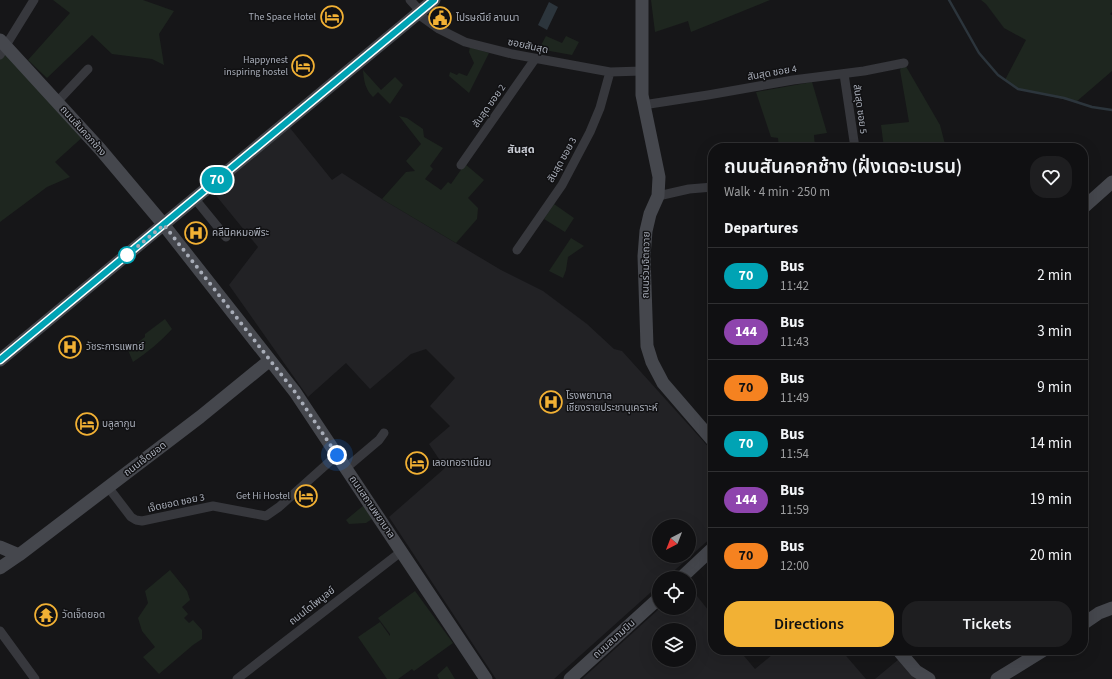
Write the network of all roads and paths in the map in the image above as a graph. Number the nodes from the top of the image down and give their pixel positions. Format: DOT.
graph roads {
  1 [pos="34,0"];
  2 [pos="410,0"];
  3 [pos="434,0"];
  4 [pos="642,0"];
  5 [pos="420,13"];
  6 [pos="2,47"];
  7 [pos="535,59"];
  8 [pos="904,63"];
  9 [pos="88,69"];
  10 [pos="642,70"];
  11 [pos="610,72"];
  12 [pos="844,74"];
  13 [pos="57,102"];
  14 [pos="644,105"];
  15 [pos="854,143"];
  16 [pos="461,165"];
  17 [pos="1112,182"];
  18 [pos="708,187"];
  19 [pos="658,196"];
  20 [pos="194,199"];
  21 [pos="1088,204"];
  22 [pos="164,225"];
  23 [pos="226,237"];
  24 [pos="517,250"];
  25 [pos="0,360"];
  26 [pos="270,360"];
  27 [pos="384,433"];
  28 [pos="708,435"];
  29 [pos="337,455"];
  30 [pos="346,468"];
  31 [pos="108,487"];
  32 [pos="0,547"];
  33 [pos="402,551"];
  34 [pos="708,553"];
  35 [pos="19,555"];
  36 [pos="0,568"];
  37 [pos="688,571"];
  38 [pos="652,604"];
  39 [pos="1112,608"];
  40 [pos="1088,621"];
  41 [pos="0,631"];
  42 [pos="902,655"];
  43 [pos="1036,655"];
  44 [pos="35,679"];
  45 [pos="237,679"];
  46 [pos="486,679"];
  47 [pos="570,679"];
  48 [pos="929,679"];
  49 [pos="997,679"];
  1 -- 6 [label="street"];
  2 -- 5 [label="street, ซอยสันสุด"];
  3 -- 5 [label="street"];
  4 -- 10 [label="street, ถนนร่วมจิตถวาย"];
  5 -- 7 [label="street, ซอยสันสุด"];
  5 -- 20 [label="street"];
  6 -- 13 [label="street, ถนนสันคอกช้าง"];
  7 -- 11 [label="street, ซอยสันสุด"];
  7 -- 16 [label="street, สันสุด ซอย 2"];
  8 -- 12 [label="street, สันสุด ซอย 4"];
  9 -- 13 [label="street"];
  10 -- 11 [label="street, ซอยสันสุด"];
  10 -- 14 [label="street, ถนนร่วมจิตถวาย"];
  11 -- 24 [label="street, สันสุด ซอย 3"];
  12 -- 14 [label="street, สันสุด ซอย 4"];
  12 -- 15 [label="street, สันสุด ซอย 5"];
  13 -- 22 [label="street, ถนนสันคอกช้าง"];
  14 -- 19 [label="street, ถนนร่วมจิตถวาย"];
  17 -- 21 [label="street"];
  18 -- 19 [label="street"];
  19 -- 28 [label="street, ถนนร่วมจิตถวาย"];
  20 -- 22 [label="street"];
  20 -- 23 [label="street"];
  22 -- 25 [label="street"];
  22 -- 26 [label="street, ถนนสถานพยาบาล"];
  26 -- 29 [label="street, ถนนสถานพยาบาล"];
  26 -- 31 [label="street, ถนนเจ็ดยอด"];
  27 -- 30 [label="street"];
  29 -- 30 [label="street, ถนนสถานพยาบาล"];
  29 -- 31 [label="street, เจ็ดยอด ซอย 3"];
  30 -- 33 [label="street, ถนนสถานพยาบาล"];
  31 -- 35 [label="street, ถนนเจ็ดยอด"];
  32 -- 35 [label="street"];
  33 -- 45 [label="street, ถนนโตไพบูลย์"];
  33 -- 46 [label="street, ถนนสถานพยาบาล"];
  34 -- 37 [label="street"];
  35 -- 36 [label="street, ถนนเจ็ดยอด"];
  38 -- 47 [label="street, ถนนสนามบิน"];
  39 -- 40 [label="street"];
  41 -- 44 [label="street"];
  42 -- 48 [label="street"];
  43 -- 49 [label="street"];
}
